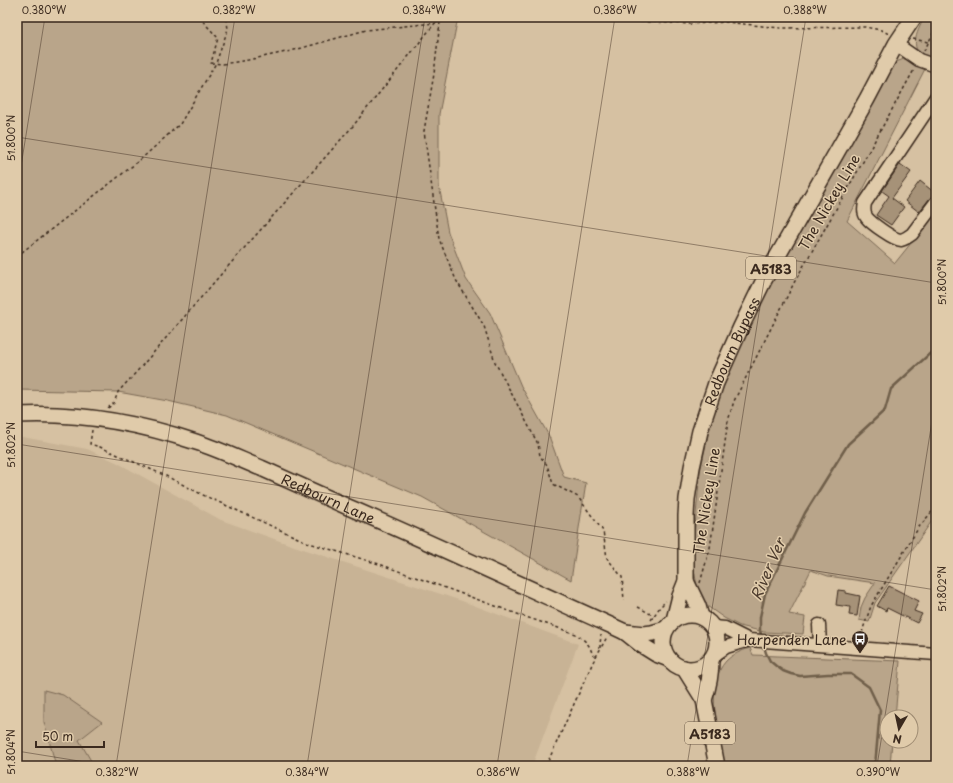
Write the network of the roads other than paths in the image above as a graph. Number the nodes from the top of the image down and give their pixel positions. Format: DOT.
graph roads {
  1 [pos="914,17"];
  2 [pos="898,40"];
  3 [pos="936,66"];
  4 [pos="936,97"];
  5 [pos="936,202"];
  6 [pos="17,415"];
  7 [pos="693,583"];
  8 [pos="707,622"];
  9 [pos="670,624"];
  10 [pos="819,625"];
  11 [pos="625,632"];
  12 [pos="754,640"];
  13 [pos="820,646"];
  14 [pos="936,654"];
  15 [pos="712,657"];
  16 [pos="669,659"];
  17 [pos="684,668"];
  18 [pos="704,700"];
  19 [pos="717,766"];
  1 -- 2 [label="main road, Redbourn Bypass / A5183"];
  2 -- 3 [label="street"];
  2 -- 7 [label="main road, Redbourn Bypass / A5183"];
  4 -- 5 [label="street"];
  6 -- 11 [label="main road, Redbourn Lane"];
  7 -- 8 [label="main road, Redbourn Bypass / A5183"];
  7 -- 9 [label="main road, Redbourn Bypass / A5183"];
  8 -- 9 [label="main road"];
  8 -- 12 [label="street"];
  8 -- 15 [label="main road"];
  9 -- 11 [label="main road, Redbourn Lane"];
  9 -- 16 [label="main road"];
  10 -- 13 [label="street"];
  11 -- 16 [label="main road, Redbourn Lane"];
  12 -- 13 [label="street"];
  12 -- 15 [label="street"];
  13 -- 14 [label="street"];
  15 -- 17 [label="main road"];
  15 -- 18 [label="main road, A5183"];
  16 -- 17 [label="main road"];
  17 -- 18 [label="main road, A5183"];
  18 -- 19 [label="main road, A5183"];
}
